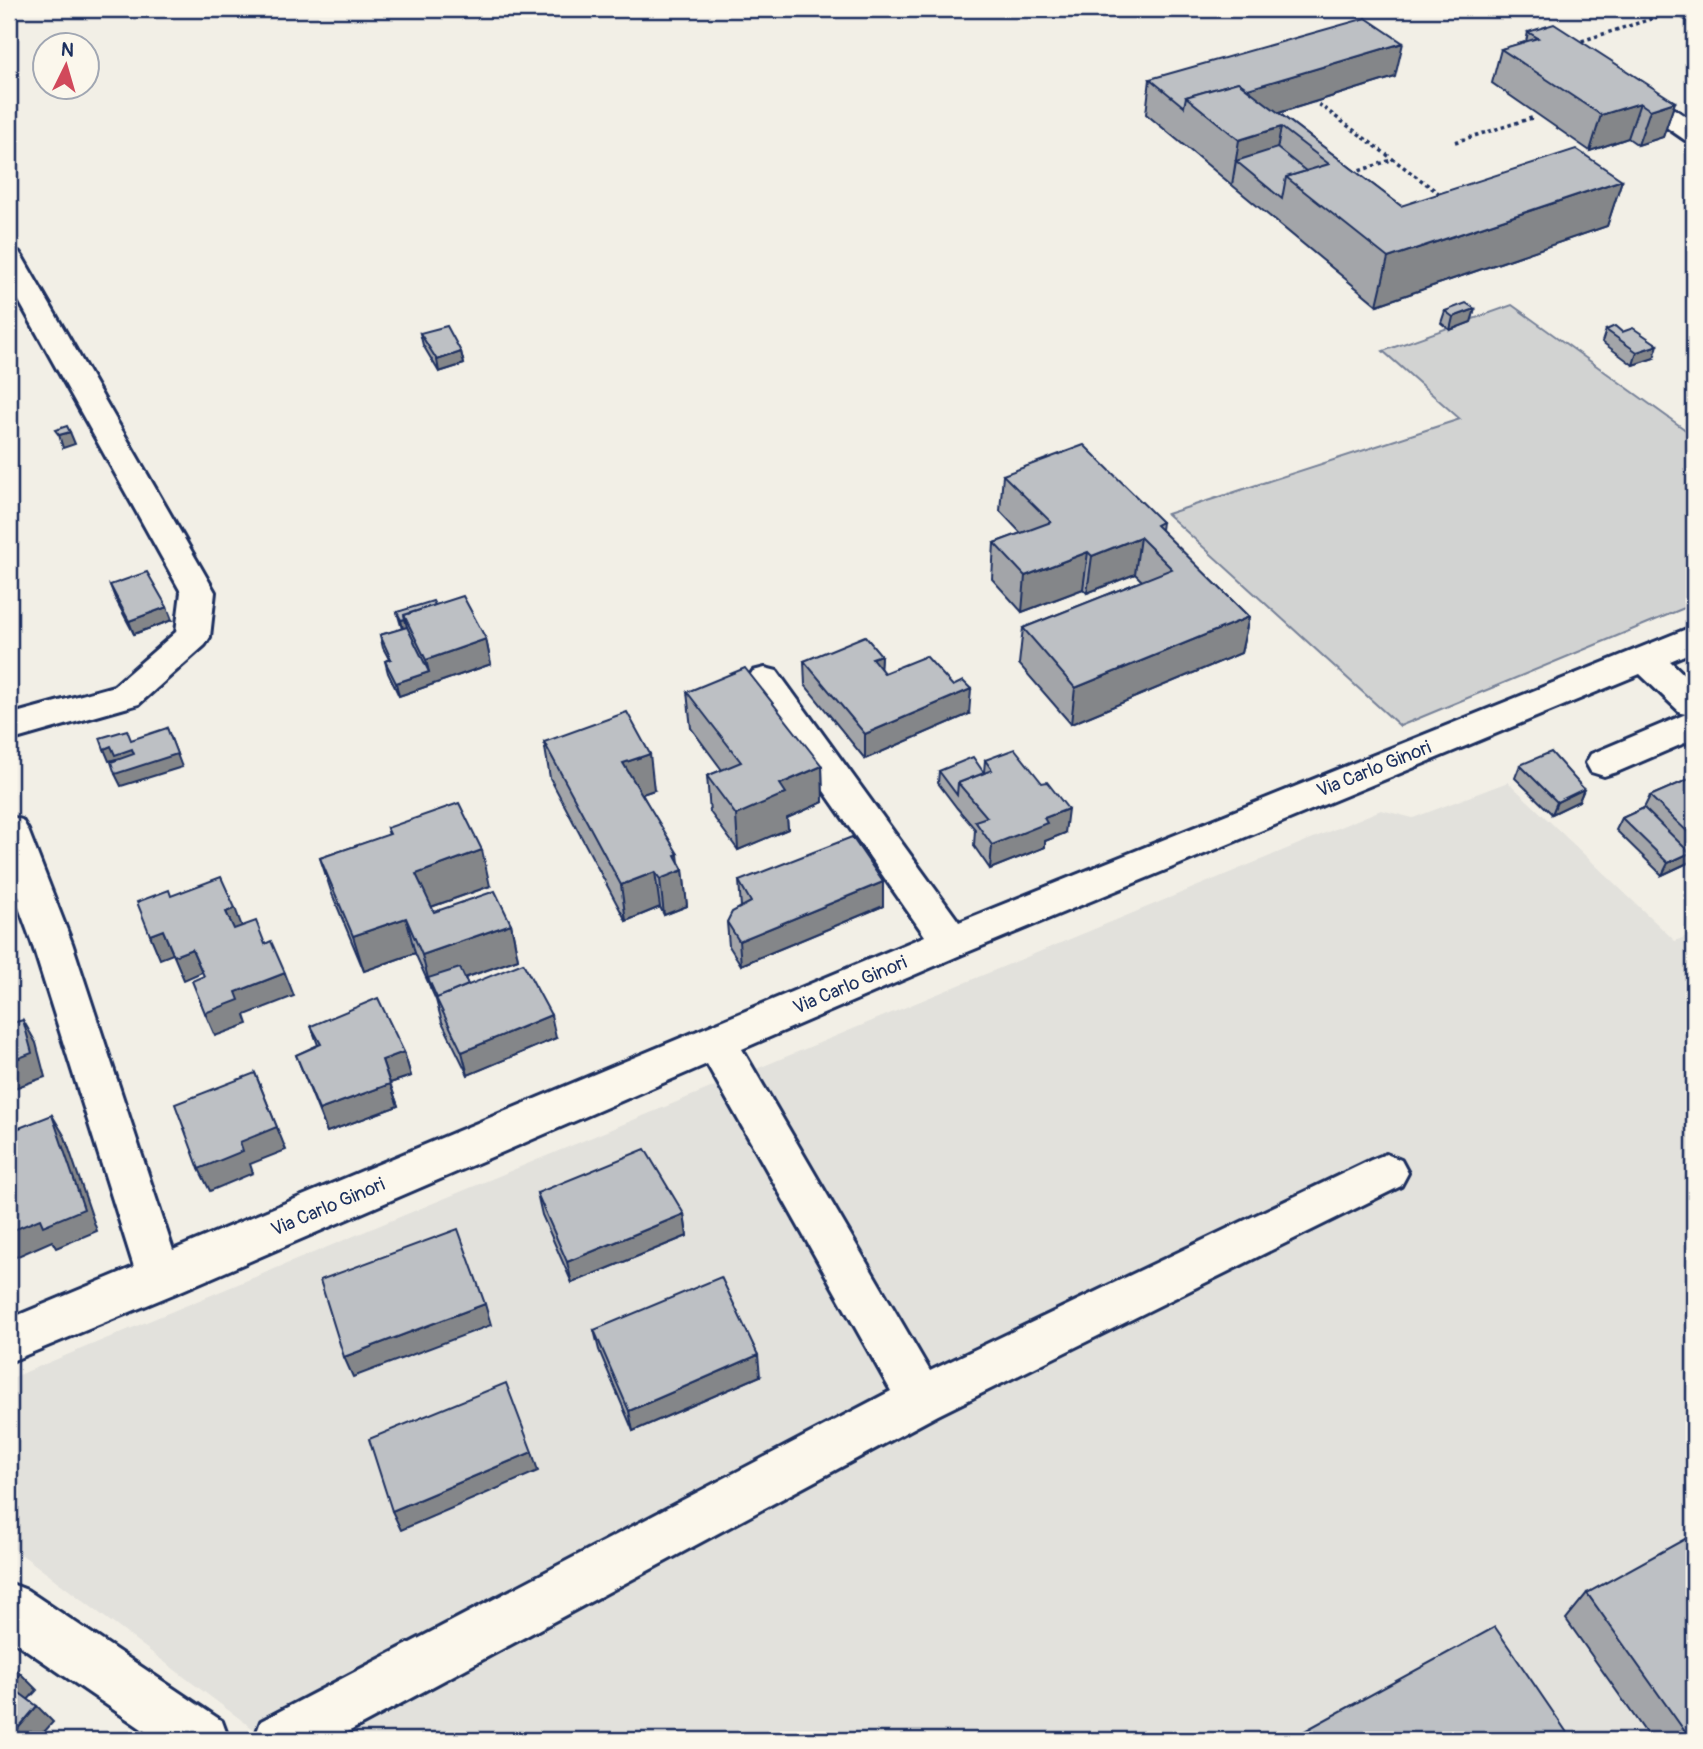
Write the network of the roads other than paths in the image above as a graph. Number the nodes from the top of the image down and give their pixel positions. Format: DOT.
graph roads {
  1 [pos="1569,50"];
  2 [pos="1694,134"];
  3 [pos="9,258"];
  4 [pos="1694,638"];
  5 [pos="1645,658"];
  6 [pos="765,680"];
  7 [pos="1694,704"];
  8 [pos="1694,725"];
  9 [pos="9,728"];
  10 [pos="1604,763"];
  11 [pos="9,830"];
  12 [pos="951,942"];
  13 [pos="716,1042"];
  14 [pos="1386,1173"];
  15 [pos="160,1279"];
  16 [pos="9,1341"];
  17 [pos="921,1399"];
  18 [pos="9,1608"];
  19 [pos="202,1740"];
  20 [pos="279,1740"];
  1 -- 2 [label="street"];
  3 -- 9 [label="street"];
  4 -- 5 [label="street, Via Carlo Ginori"];
  5 -- 7 [label="street"];
  5 -- 12 [label="street, Via Carlo Ginori"];
  6 -- 12 [label="street"];
  8 -- 10 [label="street"];
  11 -- 15 [label="street"];
  12 -- 13 [label="street, Via Carlo Ginori"];
  13 -- 15 [label="street, Via Carlo Ginori"];
  13 -- 17 [label="street"];
  14 -- 17 [label="street"];
  15 -- 16 [label="street, Via Carlo Ginori"];
  17 -- 20 [label="street"];
  18 -- 19 [label="street"];
}
